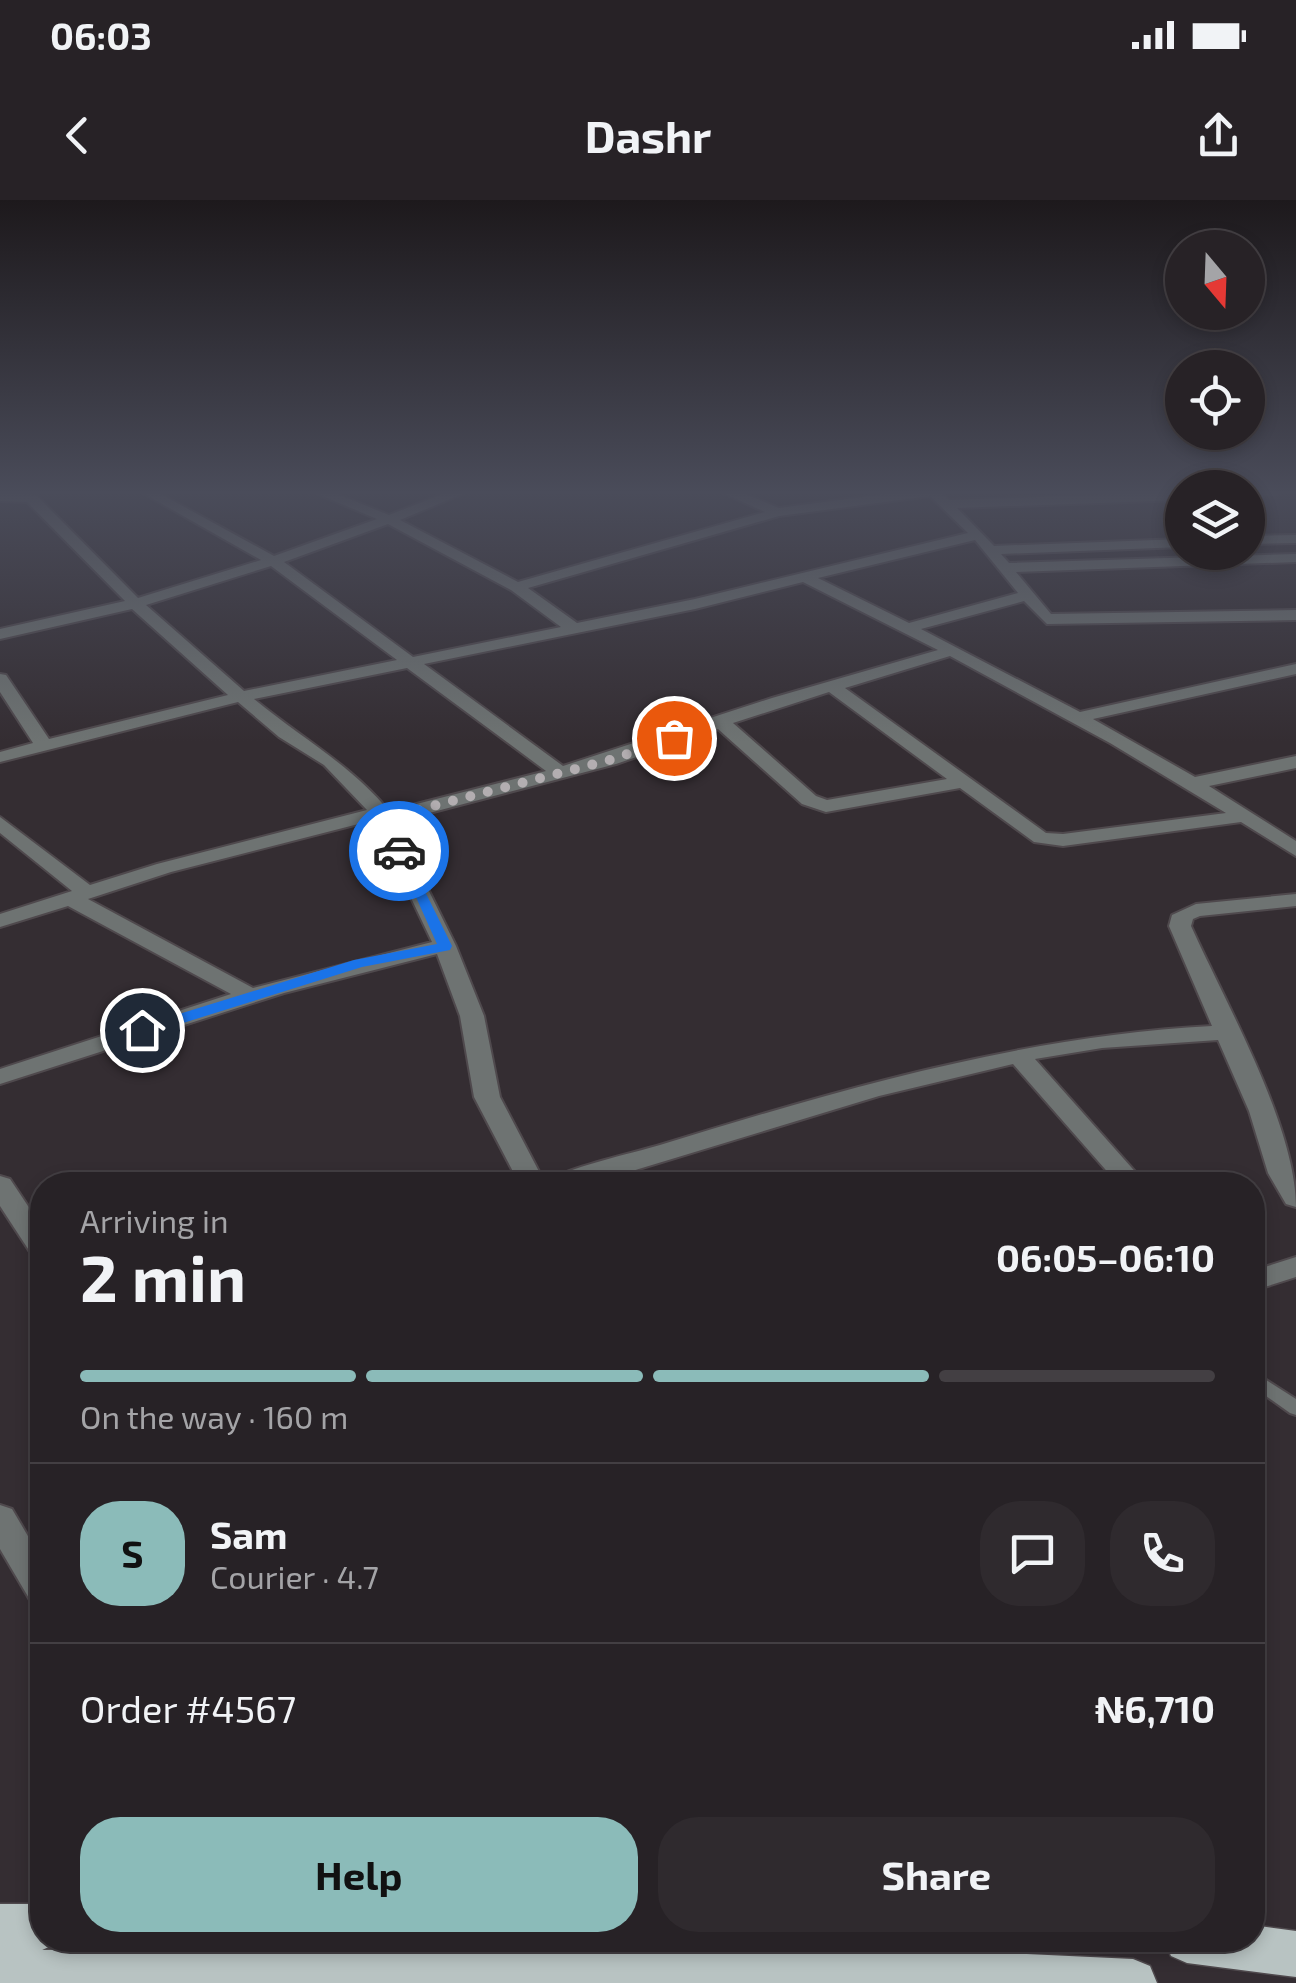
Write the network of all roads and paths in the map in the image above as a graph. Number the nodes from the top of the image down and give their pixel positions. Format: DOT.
graph roads {
  1 [pos="104,575"];
  2 [pos="235,575"];
  3 [pos="292,575"];
  4 [pos="495,575"];
  5 [pos="554,575"];
  6 [pos="812,575"];
  7 [pos="1010,575"];
  8 [pos="804,577"];
  9 [pos="516,586"];
  10 [pos="1026,596"];
  11 [pos="137,604"];
  12 [pos="1296,615"];
  13 [pos="573,628"];
  14 [pos="908,628"];
  15 [pos="0,634"];
  16 [pos="955,650"];
  17 [pos="406,662"];
  18 [pos="1296,670"];
  19 [pos="0,678"];
  20 [pos="833,687"];
  21 [pos="239,696"];
  22 [pos="1079,717"];
  23 [pos="721,722"];
  24 [pos="43,744"];
  25 [pos="0,757"];
  26 [pos="1296,762"];
  27 [pos="560,772"];
  28 [pos="966,782"];
  29 [pos="1195,783"];
  30 [pos="382,815"];
  31 [pos="1246,816"];
  32 [pos="0,823"];
  33 [pos="1296,850"];
  34 [pos="77,894"];
  35 [pos="1296,900"];
  36 [pos="0,921"];
  37 [pos="445,946"];
  38 [pos="250,995"];
  39 [pos="1227,1032"];
  40 [pos="1018,1055"];
  41 [pos="0,1077"];
  42 [pos="526,1172"];
  43 [pos="597,1172"];
  44 [pos="1122,1172"];
  45 [pos="0,1185"];
  46 [pos="1296,1198"];
  47 [pos="30,1230"];
  48 [pos="1296,1267"];
  49 [pos="1265,1277"];
  50 [pos="1265,1386"];
  51 [pos="1296,1408"];
  52 [pos="0,1519"];
  53 [pos="30,1570"];
  54 [pos="0,1927"];
  55 [pos="30,1927"];
  56 [pos="1265,1950"];
  57 [pos="1296,1954"];
  58 [pos="0,1974"];
  59 [pos="1133,1983"];
  1 -- 11 [label="street"];
  2 -- 11 [label="street"];
  3 -- 17 [label="street"];
  4 -- 9 [label="street"];
  5 -- 9 [label="street"];
  6 -- 8 [label="street"];
  7 -- 10 [label="street"];
  8 -- 13 [label="street"];
  8 -- 14 [label="street"];
  9 -- 13 [label="street"];
  10 -- 12 [label="street"];
  10 -- 14 [label="street"];
  11 -- 15 [label="street"];
  11 -- 21 [label="street"];
  13 -- 17 [label="street"];
  14 -- 16 [label="street"];
  16 -- 20 [label="street"];
  16 -- 22 [label="street"];
  17 -- 21 [label="street"];
  17 -- 27 [label="street"];
  18 -- 22 [label="street"];
  19 -- 24 [label="street"];
  20 -- 23 [label="street"];
  20 -- 28 [label="street"];
  21 -- 24 [label="street"];
  21 -- 30 [label="street"];
  22 -- 29 [label="street"];
  23 -- 27 [label="street"];
  23 -- 28 [label="street"];
  24 -- 25 [label="street"];
  26 -- 29 [label="street"];
  27 -- 30 [label="street"];
  28 -- 31 [label="street"];
  29 -- 31 [label="street"];
  30 -- 34 [label="street"];
  30 -- 37 [label="street"];
  31 -- 33 [label="street"];
  32 -- 34 [label="street"];
  34 -- 36 [label="street"];
  34 -- 38 [label="street"];
  35 -- 39 [label="street"];
  37 -- 38 [label="street"];
  37 -- 42 [label="street"];
  38 -- 41 [label="street"];
  39 -- 40 [label="street"];
  39 -- 46 [label="street"];
  40 -- 43 [label="street"];
  40 -- 44 [label="street"];
  45 -- 47 [label="street"];
  48 -- 49 [label="street"];
  50 -- 51 [label="lane"];
  52 -- 53 [label="street"];
  54 -- 55 [label="highway"];
  56 -- 57 [label="highway"];
  58 -- 59 [label="highway"];
}
